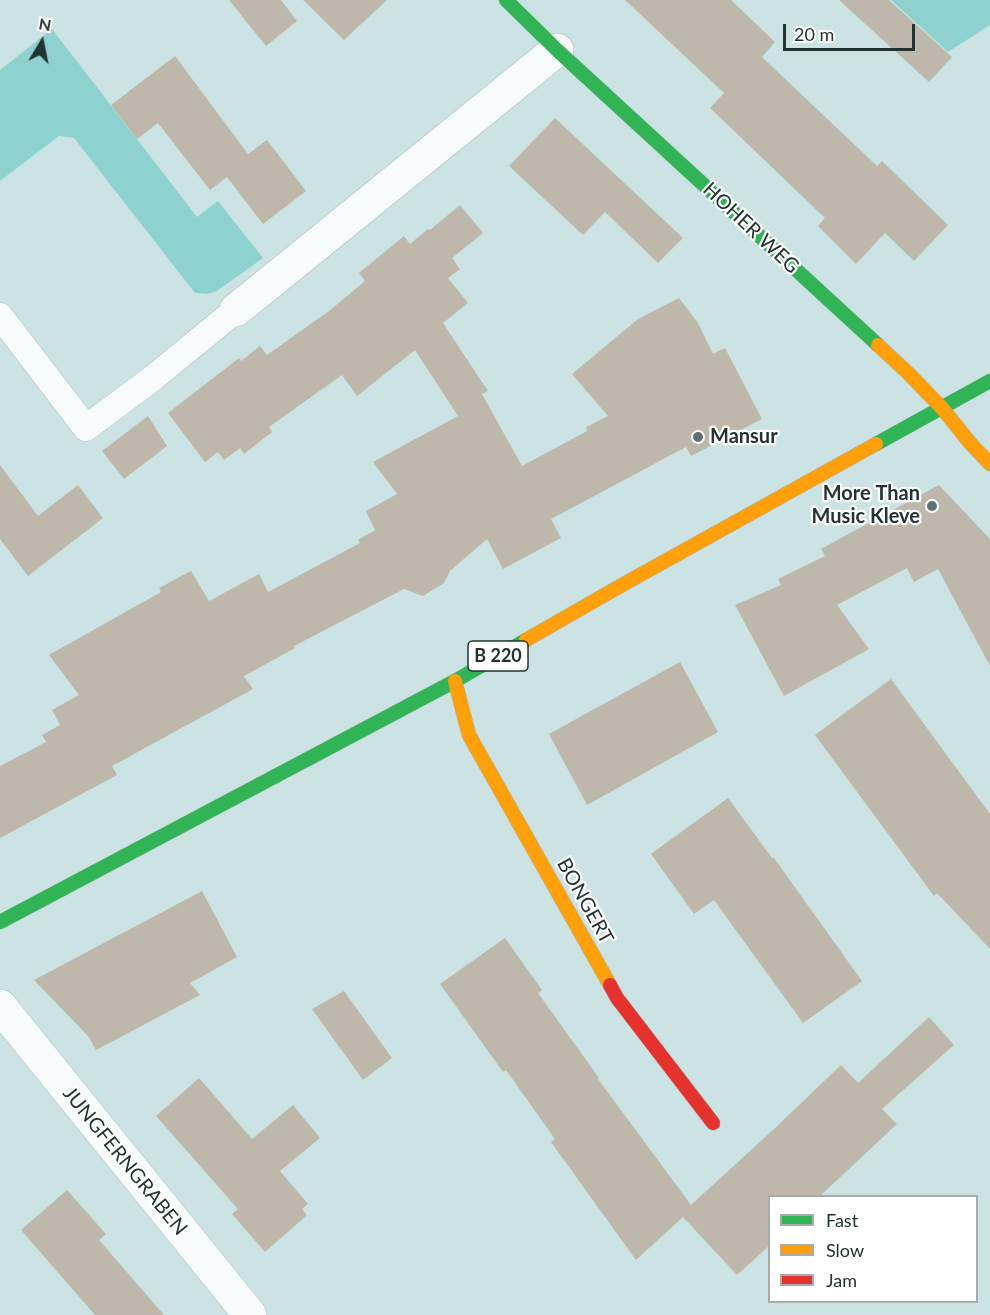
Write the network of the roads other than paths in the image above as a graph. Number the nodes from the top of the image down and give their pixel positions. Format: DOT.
graph roads {
  1 [pos="506,0"];
  2 [pos="557,50"];
  3 [pos="236,310"];
  4 [pos="0,316"];
  5 [pos="990,381"];
  6 [pos="942,408"];
  7 [pos="990,464"];
  8 [pos="455,681"];
  9 [pos="0,922"];
  10 [pos="0,1006"];
  11 [pos="713,1123"];
  12 [pos="250,1315"];
  1 -- 2 [label="street, HOHER WEG"];
  2 -- 3 [label="street"];
  2 -- 6 [label="street, HOHER WEG"];
  3 -- 4 [label="lane"];
  5 -- 6 [label="street, B 220"];
  6 -- 7 [label="street, HOHER WEG"];
  6 -- 8 [label="street, B 220"];
  8 -- 9 [label="street, B 220"];
  8 -- 11 [label="street, BONGERT"];
  10 -- 12 [label="street, JUNGFERNGRABEN"];
}
